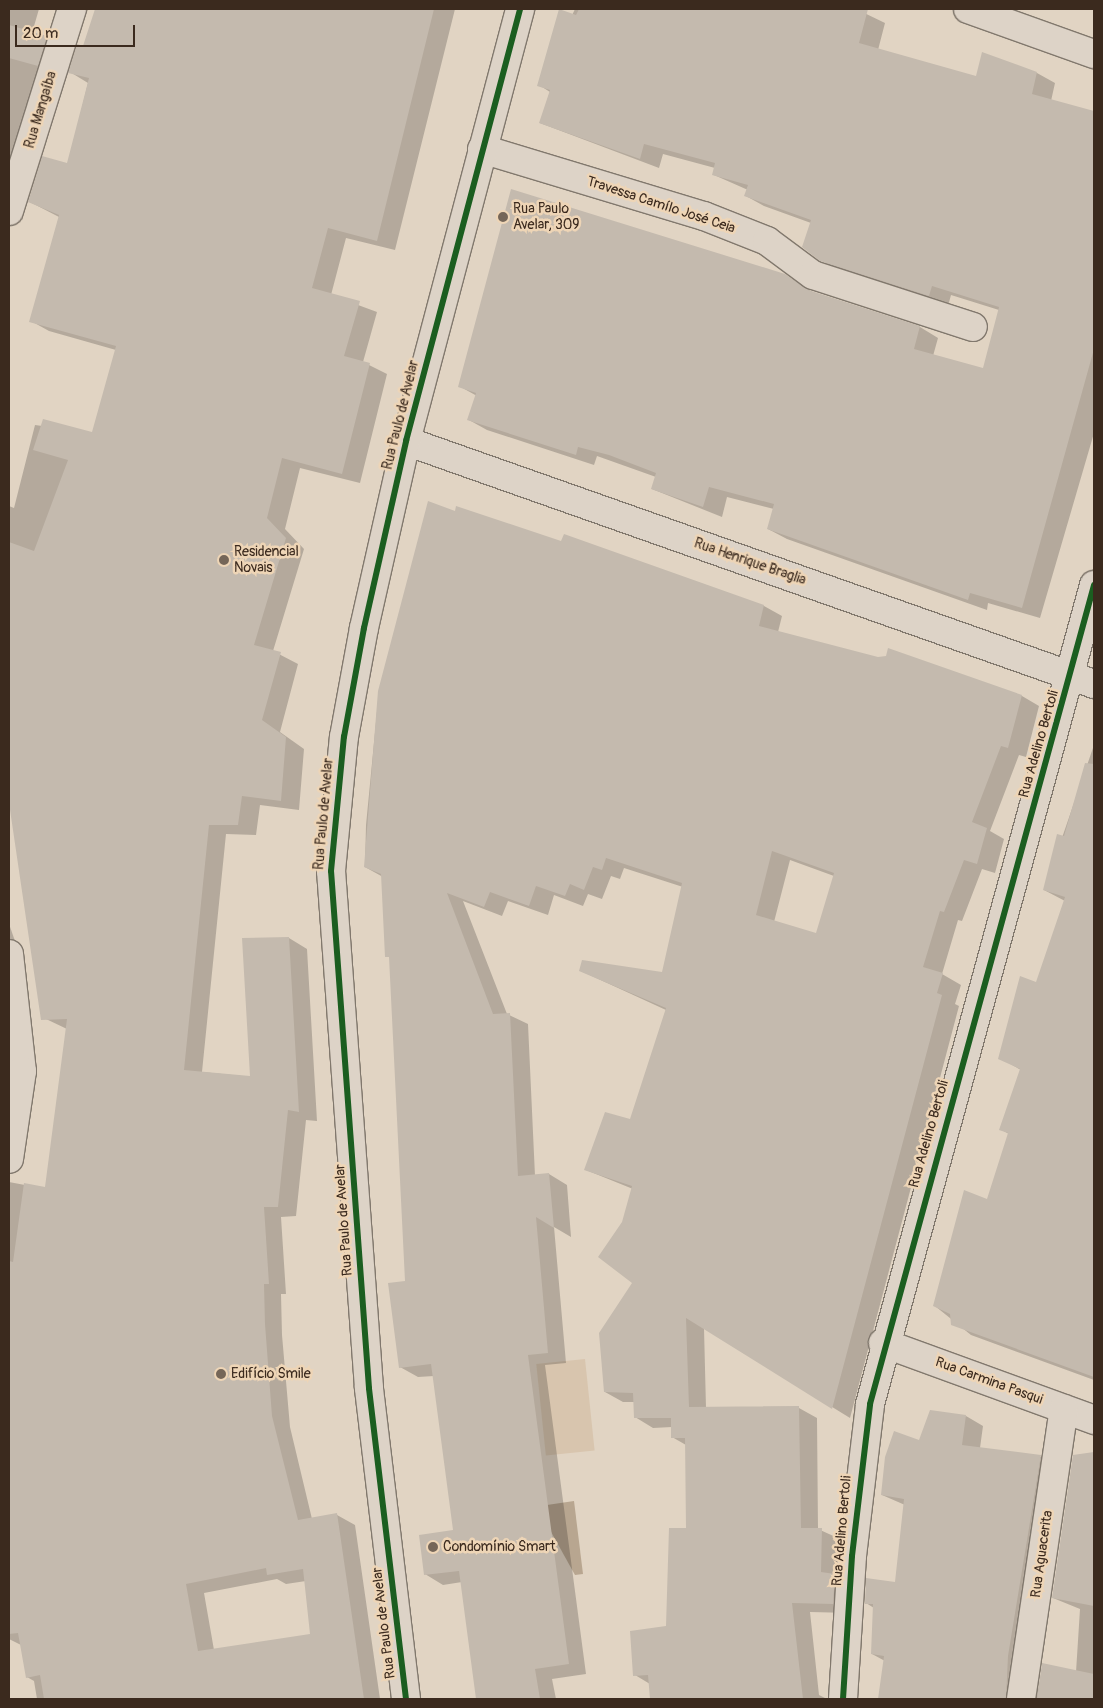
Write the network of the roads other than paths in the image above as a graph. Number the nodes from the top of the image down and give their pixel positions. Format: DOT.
graph roads {
  1 [pos="72,9"];
  2 [pos="520,9"];
  3 [pos="968,9"];
  4 [pos="1094,54"];
  5 [pos="482,149"];
  6 [pos="9,211"];
  7 [pos="973,327"];
  8 [pos="406,441"];
  9 [pos="1094,585"];
  10 [pos="1082,680"];
  11 [pos="9,954"];
  12 [pos="9,1159"];
  13 [pos="883,1344"];
  14 [pos="1064,1409"];
  15 [pos="1094,1420"];
  16 [pos="406,1699"];
  17 [pos="843,1699"];
  18 [pos="1021,1699"];
  1 -- 6 [label="street, Rua Mangaíba"];
  2 -- 5 [label="street, Rua Paulo de Avelar"];
  3 -- 4 [label="street"];
  5 -- 7 [label="street, Travessa Camílo José Ceia"];
  5 -- 8 [label="street, Rua Paulo de Avelar"];
  8 -- 10 [label="street, Rua Henrique Braglia"];
  8 -- 16 [label="street, Rua Paulo de Avelar"];
  9 -- 10 [label="street, Rua Adelino Bertoli"];
  10 -- 13 [label="street, Rua Adelino Bertoli"];
  11 -- 12 [label="street"];
  13 -- 14 [label="street, Rua Carmina Pasqui"];
  13 -- 17 [label="street, Rua Adelino Bertoli"];
  14 -- 15 [label="street, Rua Carmina Pasqui"];
  14 -- 18 [label="street, Rua Aguacerita"];
}
